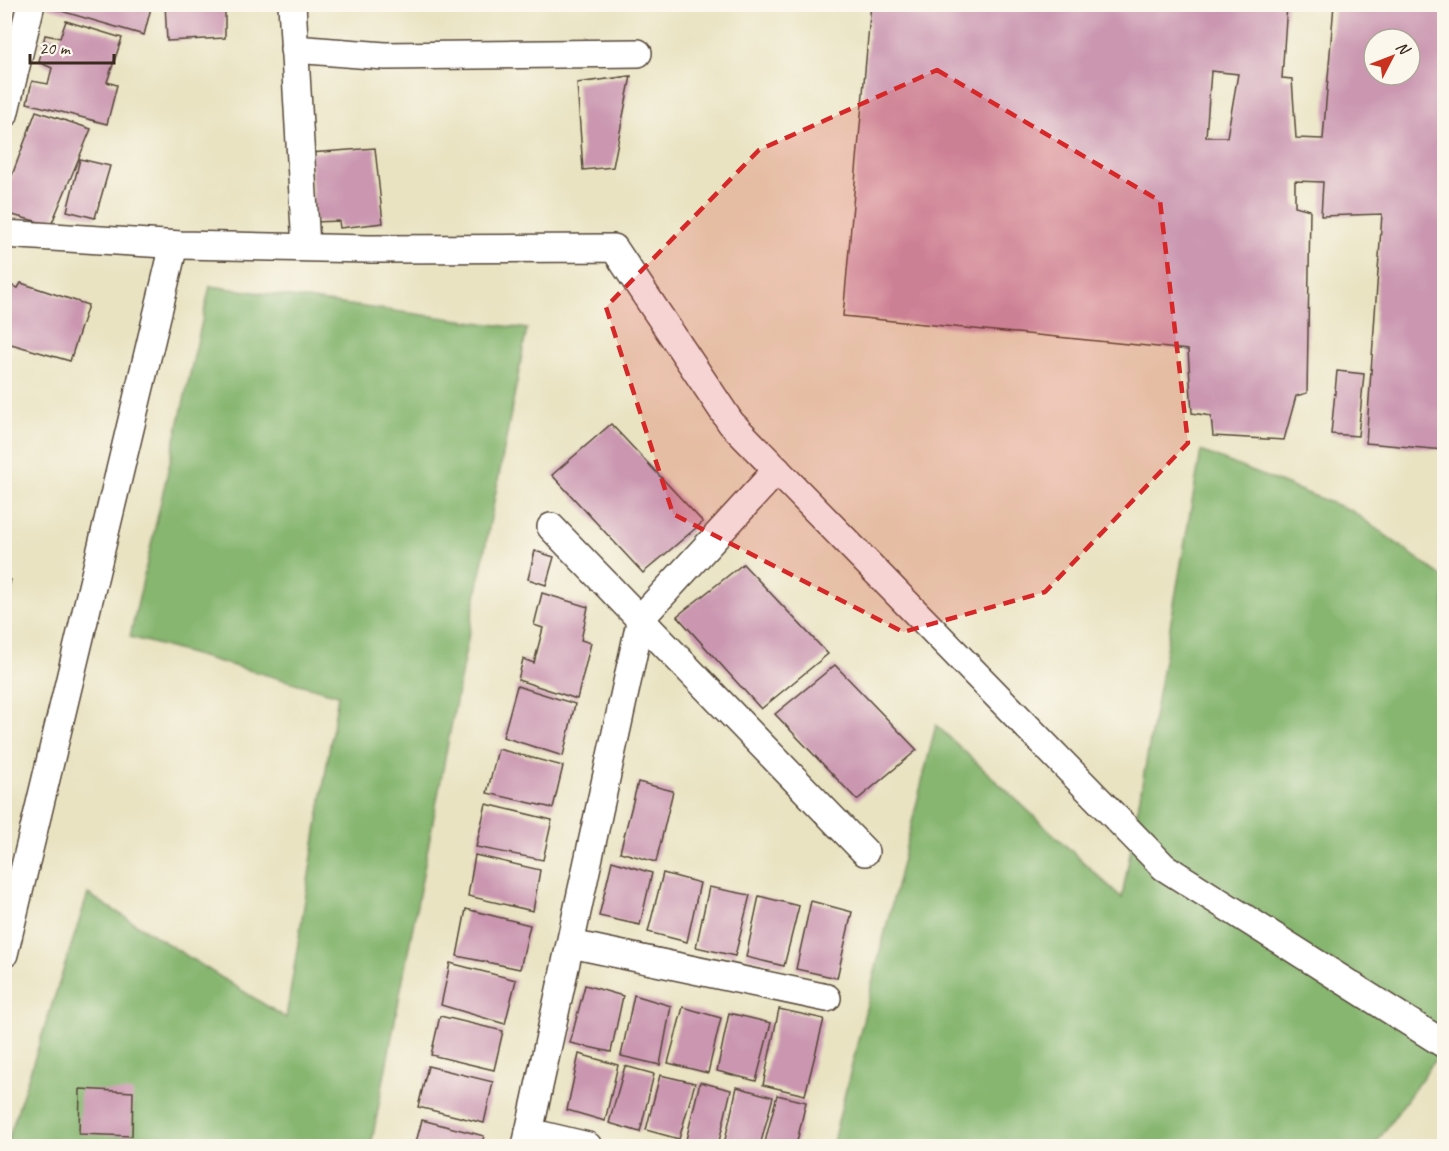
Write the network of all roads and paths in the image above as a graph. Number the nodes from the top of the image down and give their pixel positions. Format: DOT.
graph roads {
  1 [pos="31,4"];
  2 [pos="292,4"];
  3 [pos="294,49"];
  4 [pos="638,52"];
  5 [pos="4,115"];
  6 [pos="4,234"];
  7 [pos="174,244"];
  8 [pos="306,248"];
  9 [pos="777,470"];
  10 [pos="551,527"];
  11 [pos="641,618"];
  12 [pos="865,852"];
  13 [pos="571,944"];
  14 [pos="4,954"];
  15 [pos="827,998"];
  16 [pos="1444,1044"];
  17 [pos="527,1139"];
  18 [pos="588,1146"];
  1 -- 5 [label="street"];
  2 -- 3 [label="street"];
  3 -- 4 [label="street"];
  3 -- 8 [label="street"];
  6 -- 7 [label="street"];
  7 -- 8 [label="street"];
  7 -- 14 [label="street"];
  8 -- 9 [label="street"];
  9 -- 11 [label="street"];
  9 -- 16 [label="street"];
  10 -- 11 [label="street"];
  11 -- 12 [label="street"];
  11 -- 13 [label="street"];
  13 -- 15 [label="street"];
  13 -- 17 [label="street"];
  17 -- 18 [label="street"];
}
